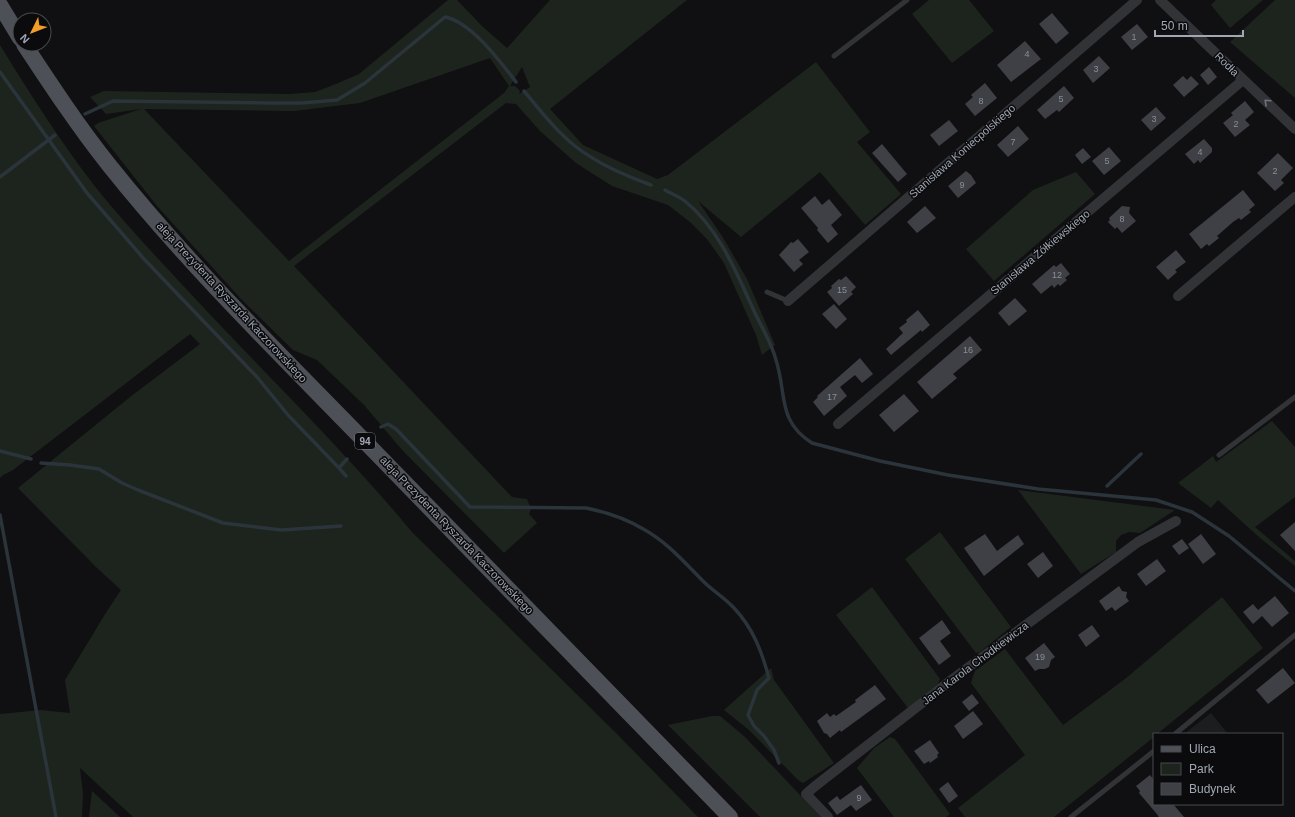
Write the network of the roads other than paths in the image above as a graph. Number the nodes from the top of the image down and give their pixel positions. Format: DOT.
graph roads {
  1 [pos="907,0"];
  2 [pos="1138,0"];
  3 [pos="1160,0"];
  4 [pos="0,5"];
  5 [pos="12,25"];
  6 [pos="29,52"];
  7 [pos="834,56"];
  8 [pos="1243,80"];
  9 [pos="1295,129"];
  10 [pos="1295,197"];
  11 [pos="767,292"];
  12 [pos="1178,296"];
  13 [pos="788,301"];
  14 [pos="1295,398"];
  15 [pos="838,424"];
  16 [pos="1219,454"];
  17 [pos="1176,522"];
  18 [pos="1295,635"];
  19 [pos="1175,733"];
  20 [pos="1153,752"];
  21 [pos="730,817"];
  22 [pos="828,817"];
  23 [pos="1071,817"];
  1 -- 7 [label="lane"];
  2 -- 13 [label="street, Stanisława Koniecpolskiego"];
  3 -- 8 [label="street, Rodła"];
  4 -- 5 [label="main road"];
  6 -- 21 [label="main road, aleja Prezydenta Ryszarda Kaczorowskiego / 94"];
  9 -- 8 [label="street, Rodła, one-way"];
  8 -- 15 [label="street, Stanisława Żółkiewskiego"];
  10 -- 12 [label="street"];
  11 -- 13 [label="lane"];
  14 -- 16 [label="lane"];
  17 -- 22 [label="street, Jana Karola Chodkiewicza"];
  18 -- 19 [label="lane"];
  20 -- 23 [label="lane"];
}
